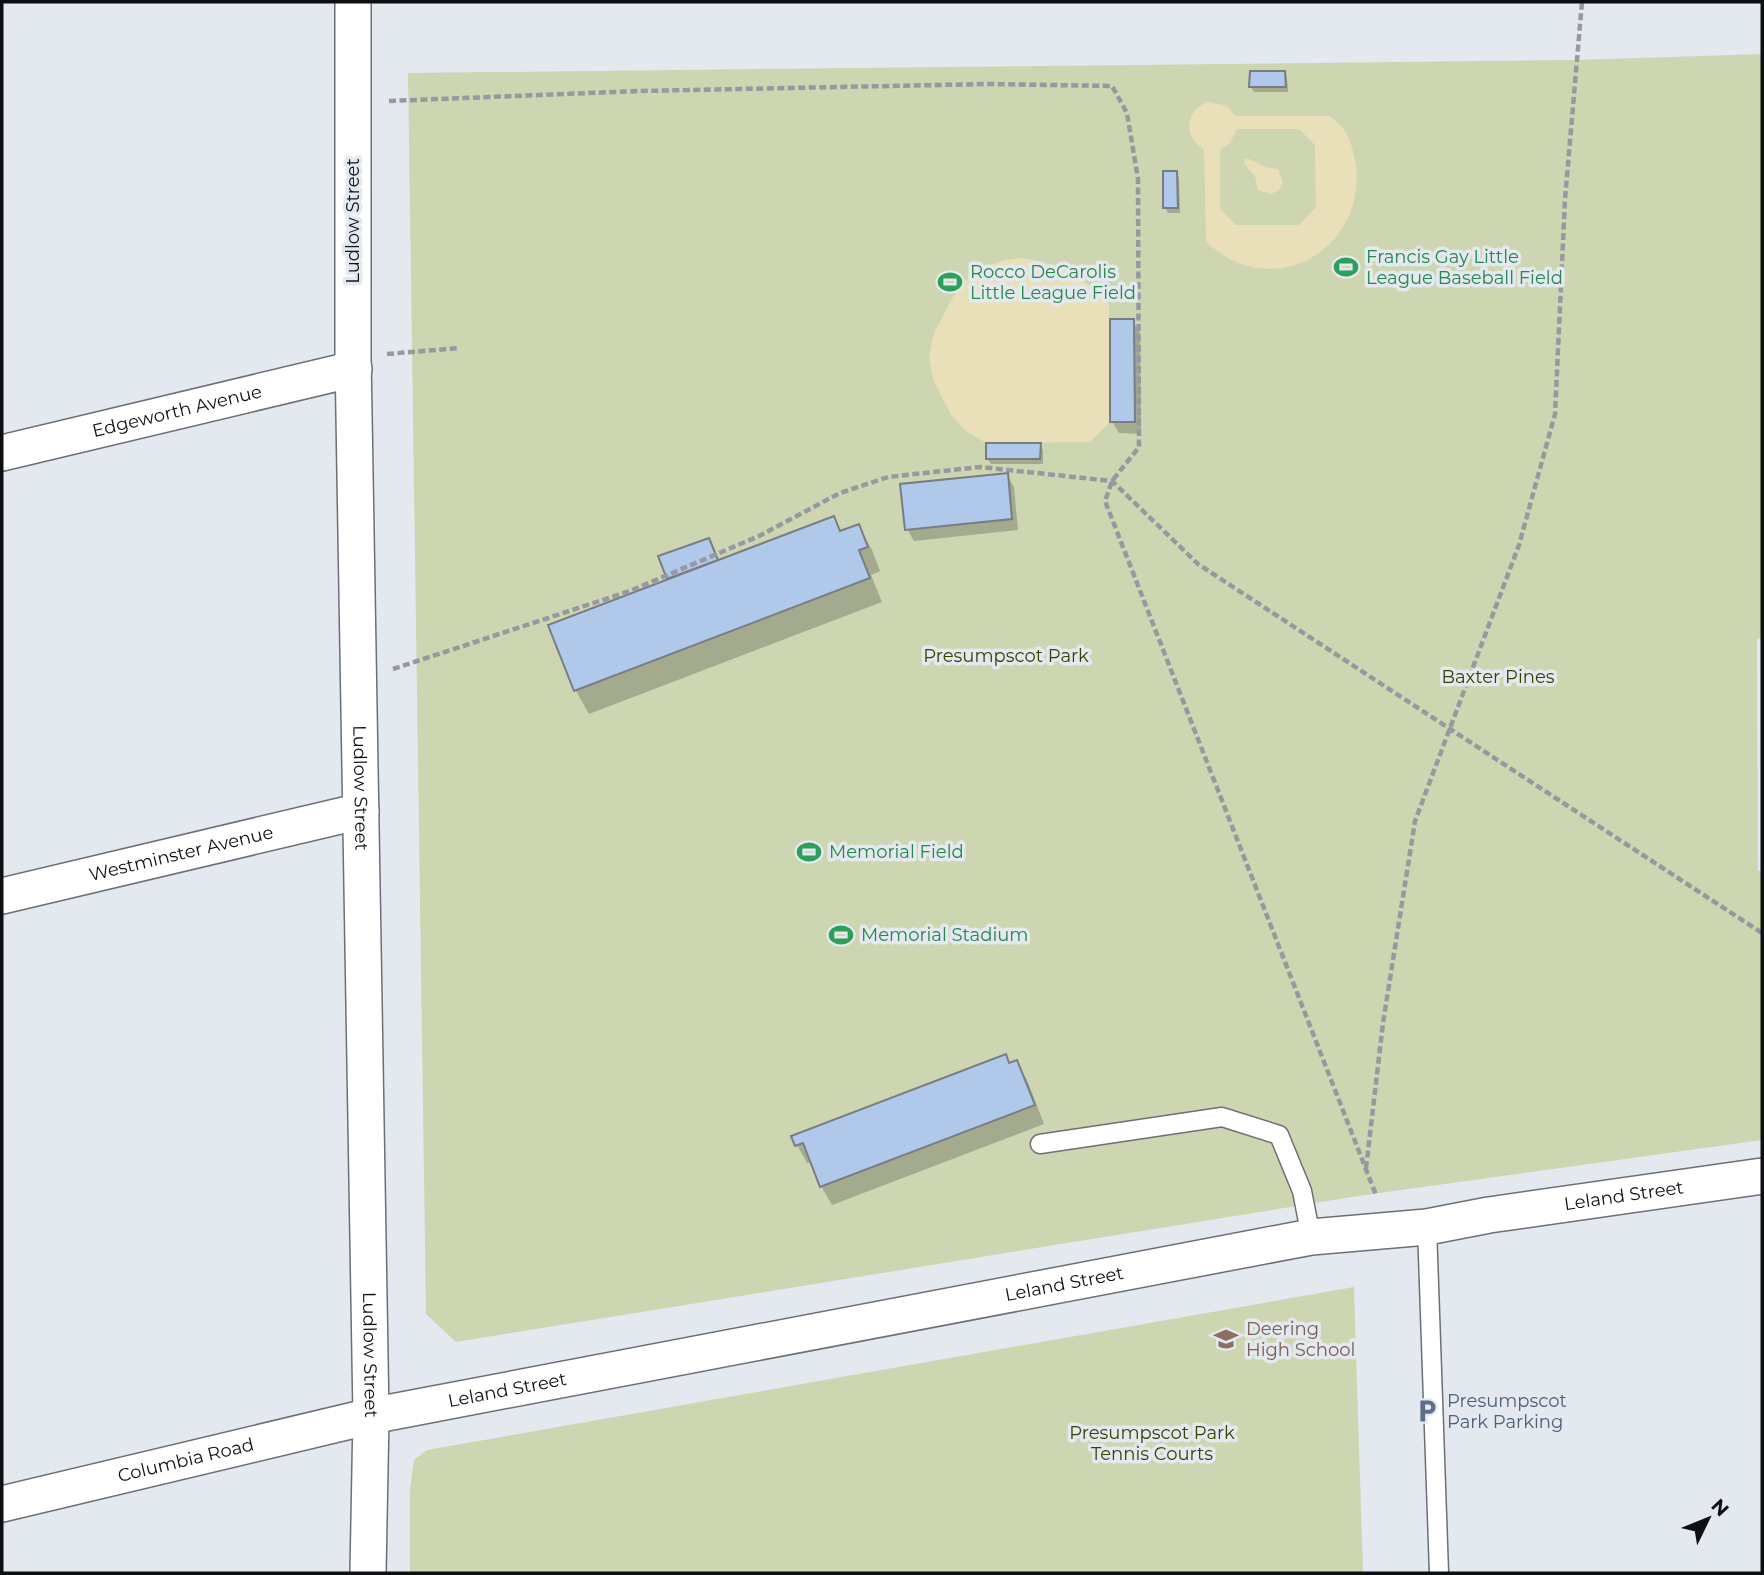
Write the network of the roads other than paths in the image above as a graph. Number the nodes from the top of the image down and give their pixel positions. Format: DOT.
graph roads {
  1 [pos="353,2"];
  2 [pos="354,362"];
  3 [pos="2,453"];
  4 [pos="361,811"];
  5 [pos="2,897"];
  6 [pos="1040,1144"];
  7 [pos="1762,1176"];
  8 [pos="1427,1227"];
  9 [pos="1311,1237"];
  10 [pos="371,1416"];
  11 [pos="2,1504"];
  12 [pos="368,1573"];
  13 [pos="1439,1573"];
  1 -- 2 [label="street, Ludlow Street"];
  2 -- 3 [label="street, Edgeworth Avenue"];
  2 -- 4 [label="street, Ludlow Street"];
  4 -- 5 [label="street, Westminster Avenue"];
  4 -- 10 [label="street, Ludlow Street"];
  6 -- 9 [label="lane"];
  7 -- 8 [label="street, Leland Street"];
  8 -- 9 [label="street, Leland Street"];
  8 -- 13 [label="lane"];
  9 -- 10 [label="street, Leland Street"];
  10 -- 11 [label="street, Columbia Road"];
  10 -- 12 [label="street, Ludlow Street"];
}
